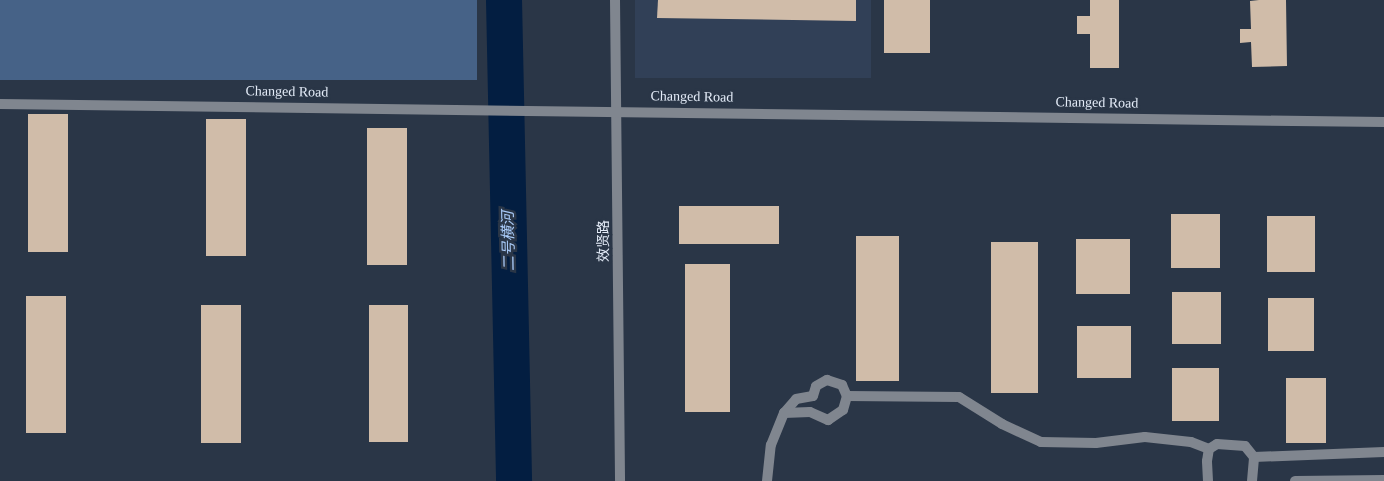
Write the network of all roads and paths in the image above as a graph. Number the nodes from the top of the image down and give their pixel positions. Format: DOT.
graph roads {
  1 [pos="615,0"];
  2 [pos="0,104"];
  3 [pos="617,109"];
  4 [pos="1384,122"];
  5 [pos="848,396"];
  6 [pos="784,413"];
  7 [pos="1209,449"];
  8 [pos="1384,452"];
  9 [pos="1254,456"];
  10 [pos="1384,480"];
  11 [pos="620,481"];
  12 [pos="767,481"];
  13 [pos="1208,481"];
  14 [pos="1252,481"];
  15 [pos="1295,481"];
  1 -- 3 [label="street, 效贤路"];
  2 -- 3 [label="street, Changed Road"];
  3 -- 4 [label="street, Changed Road"];
  3 -- 11 [label="street, 效贤路"];
  5 -- 6 [label="street"];
  5 -- 6 [label="street"];
  5 -- 7 [label="street"];
  6 -- 12 [label="street"];
  7 -- 9 [label="street"];
  7 -- 13 [label="street"];
  8 -- 9 [label="street"];
  9 -- 14 [label="street"];
  10 -- 15 [label="street"];
}
